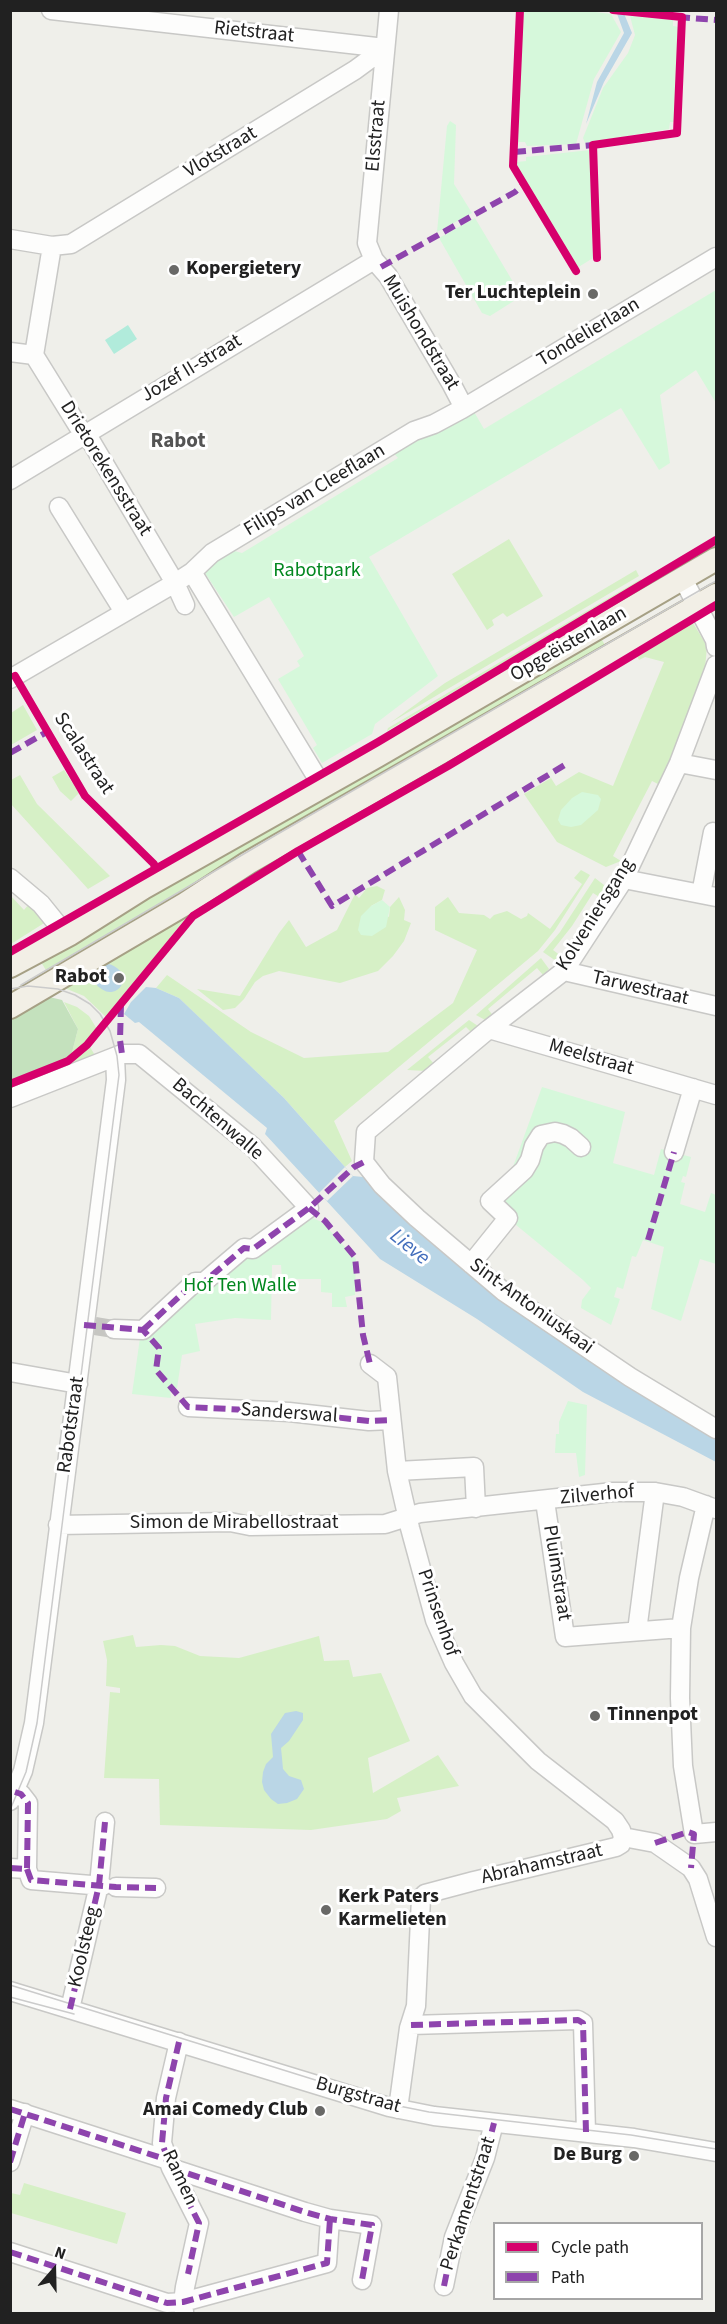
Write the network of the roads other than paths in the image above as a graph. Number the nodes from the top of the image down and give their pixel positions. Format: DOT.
graph roads {
  1 [pos="51,10"];
  2 [pos="389,10"];
  3 [pos="385,48"];
  4 [pos="10,239"];
  5 [pos="52,246"];
  6 [pos="717,257"];
  7 [pos="374,260"];
  8 [pos="10,352"];
  9 [pos="34,356"];
  10 [pos="462,409"];
  11 [pos="84,434"];
  12 [pos="10,480"];
  13 [pos="59,507"];
  14 [pos="717,559"];
  15 [pos="192,572"];
  16 [pos="682,579"];
  17 [pos="175,583"];
  18 [pos="707,601"];
  19 [pos="185,605"];
  20 [pos="124,612"];
  21 [pos="717,647"];
  22 [pos="717,665"];
  23 [pos="10,679"];
  24 [pos="679,763"];
  25 [pos="717,770"];
  26 [pos="316,776"];
  27 [pos="713,832"];
  28 [pos="10,878"];
  29 [pos="624,879"];
  30 [pos="709,896"];
  31 [pos="58,925"];
  32 [pos="10,966"];
  33 [pos="564,971"];
  34 [pos="717,1006"];
  35 [pos="10,1007"];
  36 [pos="489,1029"];
  37 [pos="116,1057"];
  38 [pos="693,1088"];
  39 [pos="717,1095"];
  40 [pos="10,1098"];
  41 [pos="581,1148"];
  42 [pos="674,1152"];
  43 [pos="364,1162"];
  44 [pos="471,1264"];
  45 [pos="114,1329"];
  46 [pos="370,1365"];
  47 [pos="10,1372"];
  48 [pos="78,1384"];
  49 [pos="188,1407"];
  50 [pos="391,1420"];
  51 [pos="717,1430"];
  52 [pos="397,1471"];
  53 [pos="655,1492"];
  54 [pos="545,1501"];
  55 [pos="712,1507"];
  56 [pos="476,1508"];
  57 [pos="408,1516"];
  58 [pos="58,1525"];
  59 [pos="681,1628"];
  60 [pos="637,1631"];
  61 [pos="13,1796"];
  62 [pos="105,1822"];
  63 [pos="717,1832"];
  64 [pos="623,1837"];
  65 [pos="19,1869"];
  66 [pos="106,1886"];
  67 [pos="156,1888"];
  68 [pos="717,1936"];
  69 [pos="10,1991"];
  70 [pos="70,2009"];
  71 [pos="411,2025"];
  72 [pos="179,2042"];
  73 [pos="398,2109"];
  74 [pos="18,2111"];
  75 [pos="494,2122"];
  76 [pos="585,2132"];
  77 [pos="717,2152"];
  78 [pos="10,2162"];
  79 [pos="169,2164"];
  80 [pos="330,2219"];
  81 [pos="10,2252"];
  82 [pos="362,2280"];
  83 [pos="444,2286"];
  84 [pos="184,2308"];
  1 -- 3 [label="street, Rietstraat"];
  2 -- 3 [label="street, Elsstraat"];
  3 -- 5 [label="street, Vlotstraat"];
  3 -- 7 [label="street, Elsstraat"];
  4 -- 5 [label="street"];
  5 -- 9 [label="street"];
  6 -- 10 [label="street, Tondelierlaan"];
  7 -- 10 [label="street, Muishondstraat"];
  7 -- 11 [label="street, Jozef II-straat"];
  8 -- 9 [label="street"];
  9 -- 11 [label="street, Drietorekensstraat"];
  10 -- 15 [label="street, Filips van Cleeflaan"];
  11 -- 12 [label="street, Jozef II-straat"];
  11 -- 17 [label="street, Drietorekensstraat"];
  13 -- 20 [label="street"];
  14 -- 16 [label="main road, Opgeëistenlaan"];
  15 -- 17 [label="street, Filips van Cleeflaan"];
  15 -- 26 [label="street"];
  16 -- 18 [label="street"];
  16 -- 32 [label="main road, Opgeëistenlaan"];
  17 -- 19 [label="street"];
  17 -- 20 [label="street, Filips van Cleeflaan"];
  18 -- 21 [label="street"];
  18 -- 35 [label="main road, Opgeëistenlaan"];
  20 -- 23 [label="street, Filips van Cleeflaan"];
  22 -- 24 [label="street, Kolveniersgang"];
  24 -- 25 [label="street"];
  24 -- 29 [label="street, Kolveniersgang"];
  27 -- 30 [label="street"];
  28 -- 31 [label="street"];
  29 -- 30 [label="street"];
  29 -- 33 [label="street, Kolveniersgang"];
  33 -- 34 [label="street, Tarwestraat"];
  33 -- 36 [label="street, Kolveniersgang"];
  36 -- 38 [label="street, Meelstraat"];
  36 -- 43 [label="street, Kolveniersgang"];
  37 -- 40 [label="street"];
  37 -- 45 [label="street, Bachtenwalle"];
  37 -- 48 [label="street, Rabotstraat"];
  38 -- 39 [label="street, Meelstraat"];
  38 -- 42 [label="street"];
  41 -- 44 [label="street"];
  43 -- 44 [label="street, Sint-Antoniuskaai"];
  44 -- 51 [label="street, Sint-Antoniuskaai"];
  46 -- 50 [label="street, Prinsenhof"];
  47 -- 48 [label="street"];
  48 -- 58 [label="street, Rabotstraat"];
  49 -- 50 [label="street, Sanderswal"];
  50 -- 52 [label="street, Prinsenhof"];
  52 -- 56 [label="street"];
  52 -- 57 [label="street, Prinsenhof"];
  53 -- 54 [label="street, Zilverhof"];
  53 -- 55 [label="street, Zilverhof"];
  53 -- 60 [label="street"];
  54 -- 56 [label="street, Zilverhof"];
  54 -- 60 [label="street, Pluimstraat"];
  55 -- 59 [label="street"];
  56 -- 57 [label="street, Zilverhof"];
  57 -- 58 [label="street, Simon de Mirabellostraat"];
  57 -- 64 [label="street, Prinsenhof"];
  58 -- 61 [label="street, Rabotstraat"];
  59 -- 60 [label="street, Pluimstraat"];
  59 -- 63 [label="street"];
  61 -- 65 [label="street"];
  62 -- 66 [label="street, Koolsteeg"];
  64 -- 68 [label="street, Abrahamstraat"];
  64 -- 71 [label="street, Abrahamstraat"];
  65 -- 66 [label="street, Koolsteeg"];
  66 -- 67 [label="street, Koolsteeg"];
  66 -- 70 [label="street, Koolsteeg"];
  69 -- 70 [label="street, Burgstraat"];
  70 -- 72 [label="street, Burgstraat"];
  71 -- 73 [label="street"];
  71 -- 76 [label="street"];
  72 -- 73 [label="street, Burgstraat"];
  72 -- 79 [label="street, Ramen"];
  73 -- 75 [label="street, Burgstraat"];
  74 -- 78 [label="street"];
  74 -- 79 [label="street"];
  75 -- 76 [label="street, Burgstraat"];
  75 -- 83 [label="street, Perkamentstraat"];
  76 -- 77 [label="street, Burgstraat"];
  79 -- 80 [label="street"];
  79 -- 84 [label="street, Ramen"];
  80 -- 82 [label="street"];
  80 -- 84 [label="street"];
  81 -- 84 [label="street"];
}
